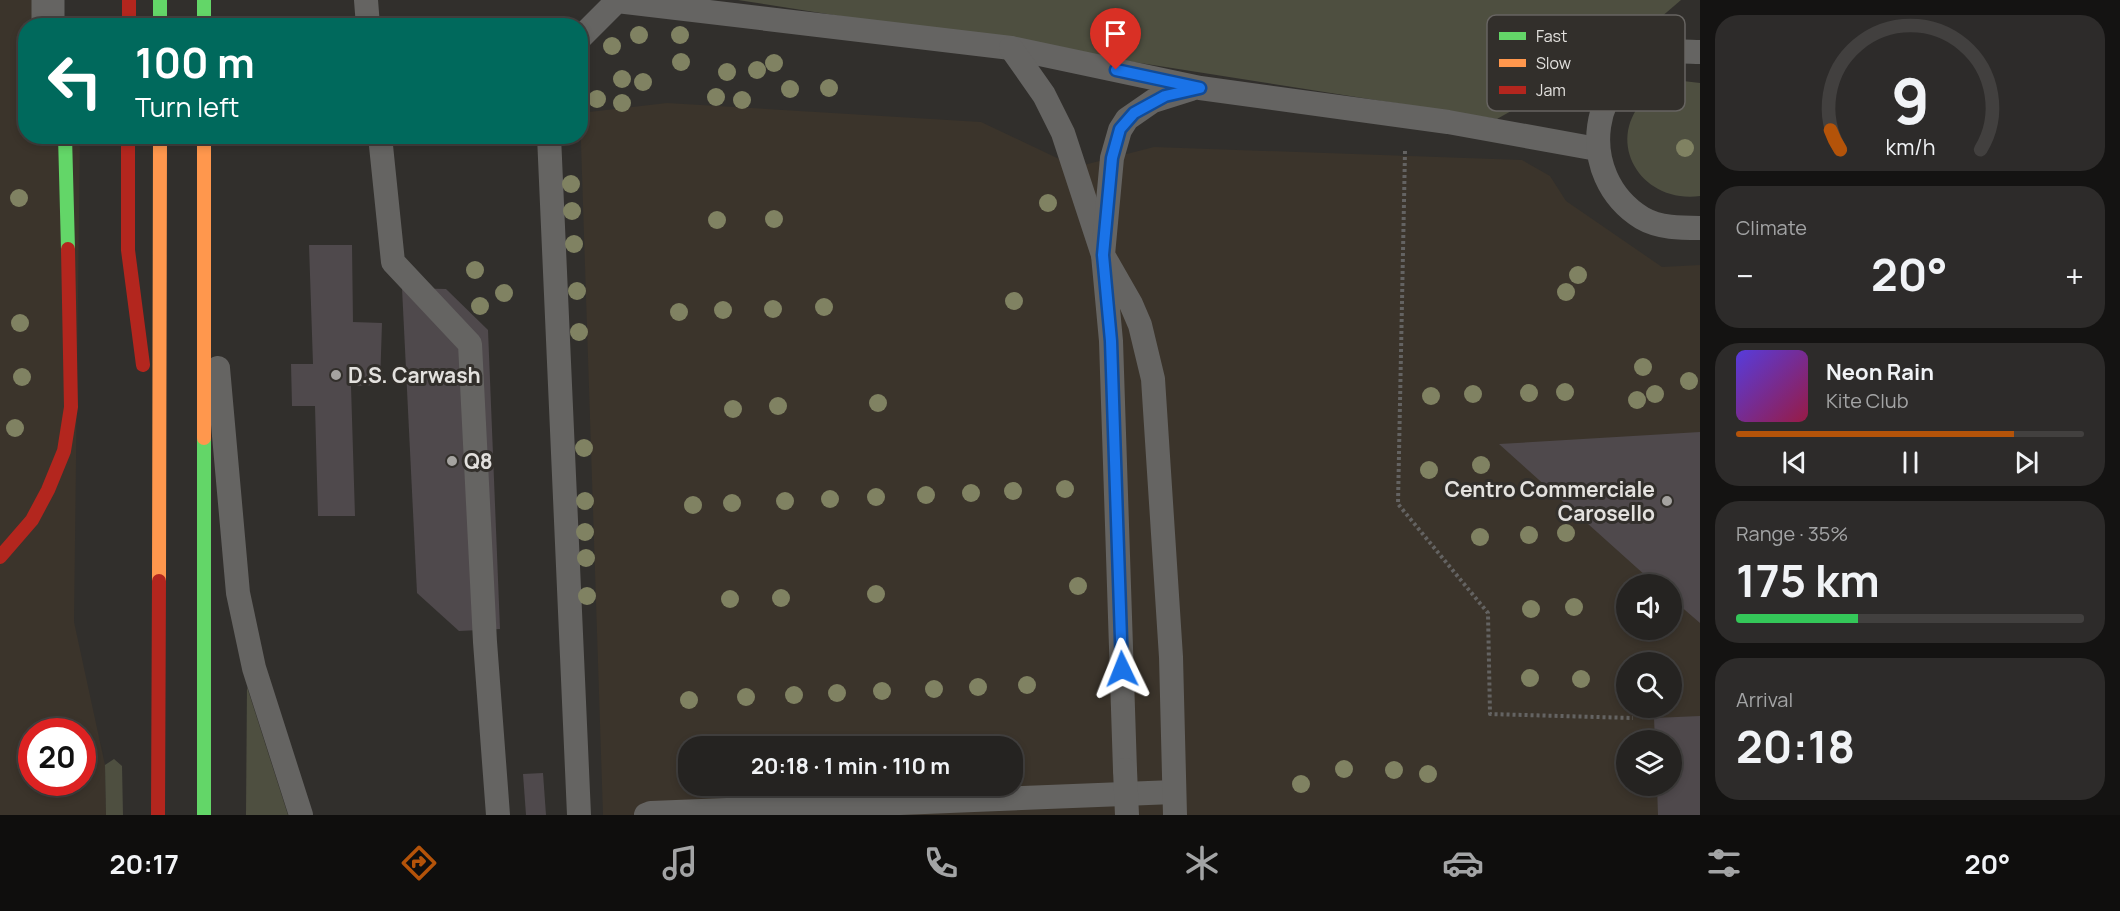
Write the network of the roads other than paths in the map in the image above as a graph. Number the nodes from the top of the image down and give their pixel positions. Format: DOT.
graph roads {
  1 [pos="48,0"];
  2 [pos="129,0"];
  3 [pos="160,0"];
  4 [pos="204,0"];
  5 [pos="366,0"];
  6 [pos="48,18"];
  7 [pos="129,18"];
  8 [pos="160,18"];
  9 [pos="204,18"];
  10 [pos="367,18"];
  11 [pos="588,30"];
  12 [pos="1011,48"];
  13 [pos="1200,88"];
  14 [pos="1603,111"];
  15 [pos="65,144"];
  16 [pos="128,144"];
  17 [pos="160,144"];
  18 [pos="204,144"];
  19 [pos="381,144"];
  20 [pos="549,144"];
  21 [pos="1598,149"];
  22 [pos="204,216"];
  23 [pos="1700,228"];
  24 [pos="1103,255"];
  25 [pos="160,492"];
  26 [pos="0,557"];
  27 [pos="1174,804"];
  28 [pos="158,815"];
  29 [pos="204,815"];
  30 [pos="301,815"];
  31 [pos="498,815"];
  32 [pos="579,815"];
  33 [pos="646,815"];
  34 [pos="1127,815"];
  1 -- 6 [label="street"];
  2 -- 7 [label="main road"];
  3 -- 8 [label="main road"];
  4 -- 9 [label="main road"];
  5 -- 10 [label="lane"];
  11 -- 12 [label="lane"];
  12 -- 13 [label="lane"];
  12 -- 24 [label="lane"];
  13 -- 21 [label="lane"];
  13 -- 24 [label="lane"];
  14 -- 21 [label="lane"];
  15 -- 26 [label="main road"];
  16 -- 25 [label="main road"];
  17 -- 25 [label="main road"];
  18 -- 22 [label="main road"];
  19 -- 31 [label="lane"];
  20 -- 32 [label="lane"];
  21 -- 23 [label="lane"];
  22 -- 29 [label="main road"];
  22 -- 30 [label="lane"];
  24 -- 27 [label="lane"];
  24 -- 34 [label="lane, bridge"];
  25 -- 28 [label="main road"];
  27 -- 33 [label="lane"];
}
